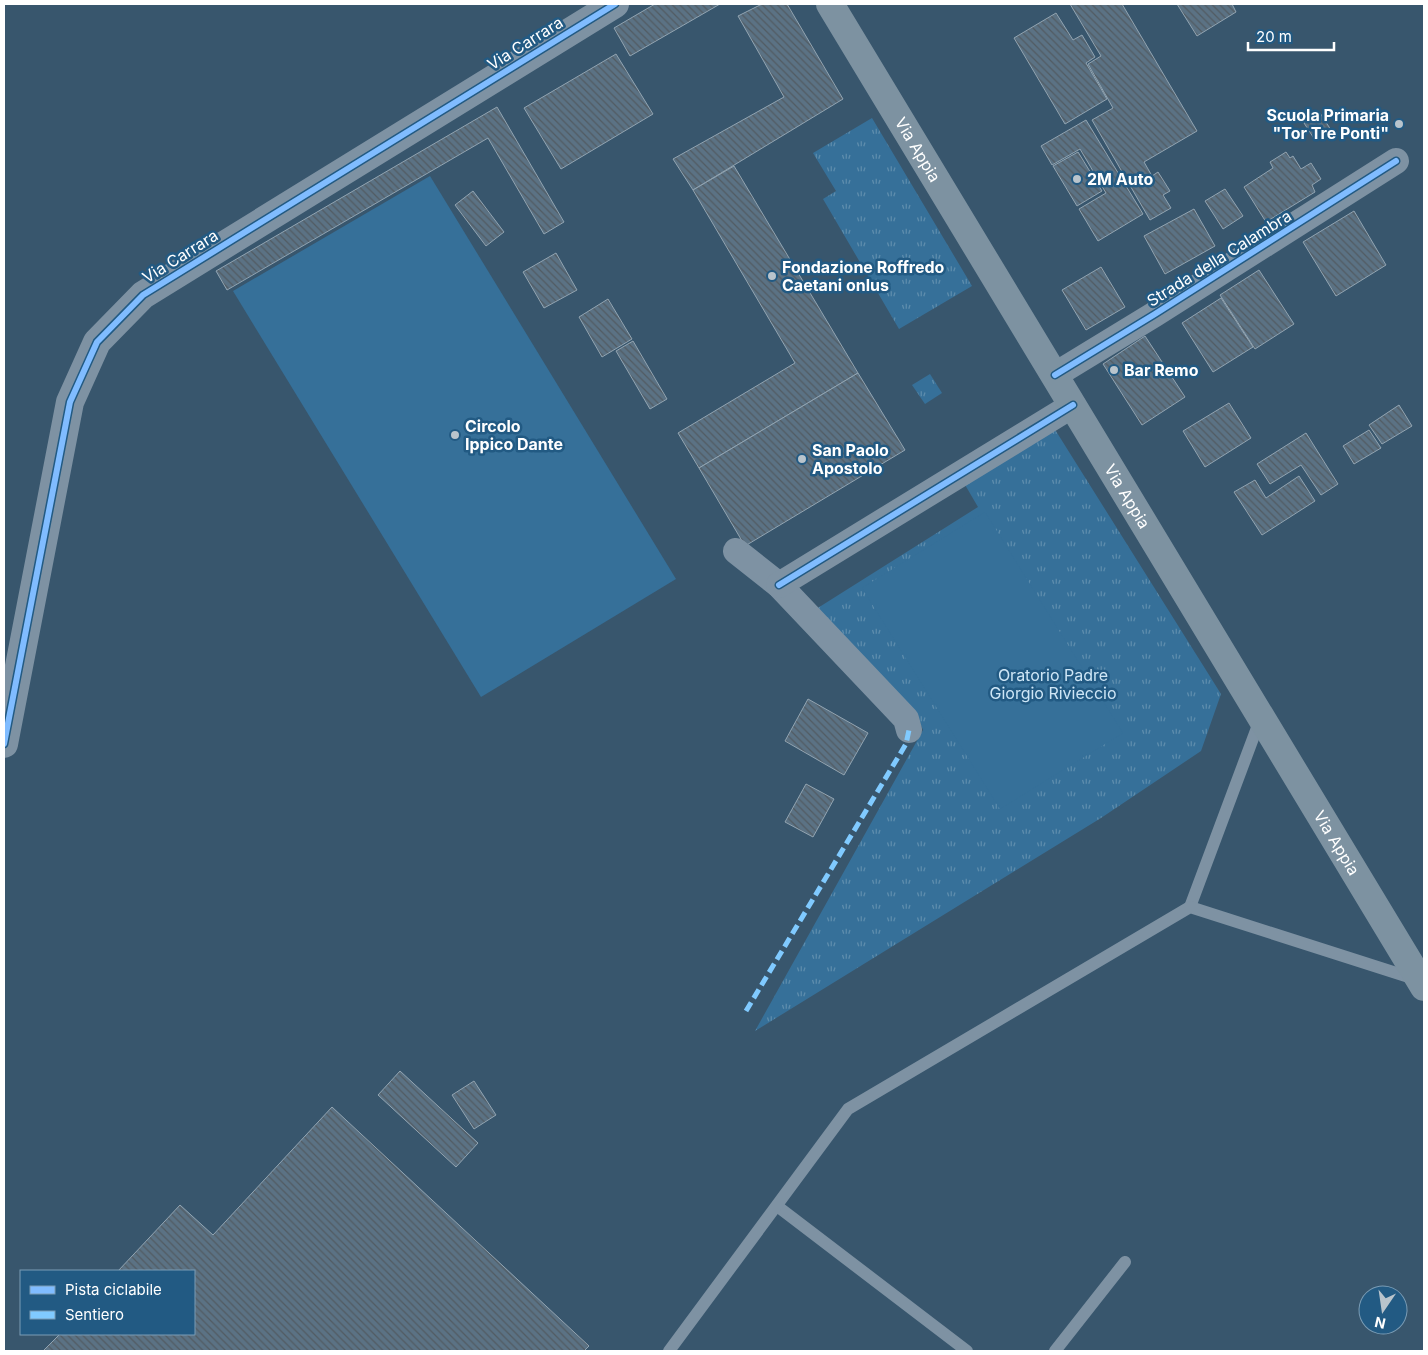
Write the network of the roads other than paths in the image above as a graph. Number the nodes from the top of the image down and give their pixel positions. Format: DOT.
graph roads {
  1 [pos="615,4"];
  2 [pos="830,4"];
  3 [pos="1396,162"];
  4 [pos="1055,375"];
  5 [pos="1073,405"];
  6 [pos="736,551"];
  7 [pos="779,585"];
  8 [pos="1261,717"];
  9 [pos="909,730"];
  10 [pos="4,744"];
  11 [pos="1190,907"];
  12 [pos="1422,984"];
  13 [pos="777,1206"];
  14 [pos="1125,1262"];
  15 [pos="669,1351"];
  16 [pos="967,1351"];
  17 [pos="1055,1351"];
  1 -- 10 [label="street, Via Carrara"];
  2 -- 4 [label="main road, Via Appia"];
  3 -- 4 [label="street, Strada della Calambra"];
  4 -- 5 [label="main road, Via Appia"];
  5 -- 7 [label="street"];
  5 -- 8 [label="main road, Via Appia"];
  6 -- 7 [label="street"];
  7 -- 9 [label="street"];
  8 -- 11 [label="lane"];
  8 -- 12 [label="main road, Via Appia"];
  11 -- 12 [label="lane"];
  11 -- 13 [label="lane"];
  13 -- 15 [label="lane"];
  13 -- 16 [label="lane"];
  14 -- 17 [label="lane"];
}
